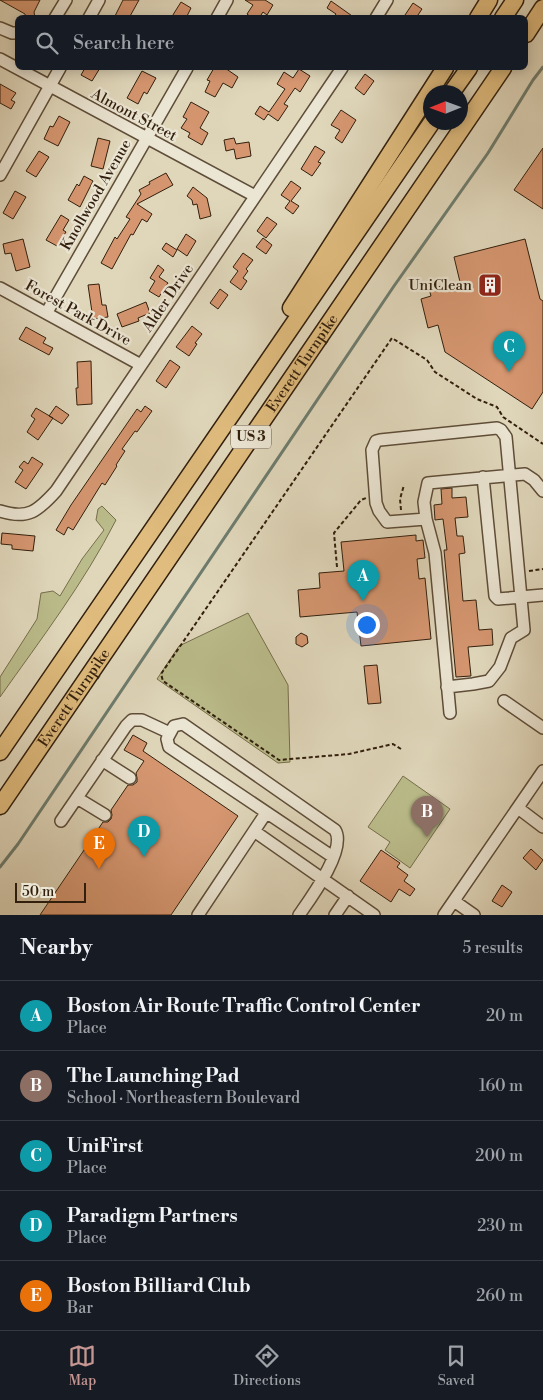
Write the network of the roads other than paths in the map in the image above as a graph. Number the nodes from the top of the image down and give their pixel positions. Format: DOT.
graph roads {
  1 [pos="66,0"];
  2 [pos="99,0"];
  3 [pos="227,0"];
  4 [pos="387,0"];
  5 [pos="489,0"];
  6 [pos="515,0"];
  7 [pos="543,8"];
  8 [pos="57,15"];
  9 [pos="91,15"];
  10 [pos="219,15"];
  11 [pos="378,15"];
  12 [pos="480,15"];
  13 [pos="505,15"];
  14 [pos="543,20"];
  15 [pos="0,28"];
  16 [pos="528,31"];
  17 [pos="15,33"];
  18 [pos="528,39"];
  19 [pos="0,59"];
  20 [pos="15,67"];
  21 [pos="20,70"];
  22 [pos="59,70"];
  23 [pos="187,70"];
  24 [pos="341,70"];
  25 [pos="444,70"];
  26 [pos="468,70"];
  27 [pos="502,70"];
  28 [pos="457,85"];
  29 [pos="50,86"];
  30 [pos="427,130"];
  31 [pos="146,138"];
  32 [pos="0,175"];
  33 [pos="255,196"];
  34 [pos="0,288"];
  35 [pos="47,312"];
  36 [pos="141,365"];
  37 [pos="510,474"];
  38 [pos="483,477"];
  39 [pos="543,491"];
  40 [pos="0,511"];
  41 [pos="426,519"];
  42 [pos="112,588"];
  43 [pos="543,595"];
  44 [pos="521,598"];
  45 [pos="447,687"];
  46 [pos="504,701"];
  47 [pos="450,713"];
  48 [pos="543,728"];
  49 [pos="170,733"];
  50 [pos="0,752"];
  51 [pos="102,760"];
  52 [pos="543,771"];
  53 [pos="130,778"];
  54 [pos="77,798"];
  55 [pos="0,806"];
  56 [pos="518,808"];
  57 [pos="266,813"];
  58 [pos="105,815"];
  59 [pos="61,821"];
  60 [pos="543,827"];
  61 [pos="254,831"];
  62 [pos="333,857"];
  63 [pos="324,880"];
  64 [pos="348,896"];
  65 [pos="454,900"];
  66 [pos="198,915"];
  67 [pos="299,915"];
  68 [pos="335,915"];
  69 [pos="374,915"];
  70 [pos="444,915"];
  71 [pos="474,915"];
  1 -- 8 [label="street"];
  2 -- 9 [label="street"];
  3 -- 10 [label="street"];
  4 -- 11 [label="street"];
  5 -- 12 [label="highway"];
  6 -- 13 [label="highway"];
  7 -- 16 [label="highway"];
  14 -- 18 [label="highway"];
  15 -- 17 [label="street"];
  19 -- 20 [label="street, Almont Street"];
  21 -- 29 [label="street, Almont Street"];
  22 -- 29 [label="street"];
  23 -- 31 [label="street, Knollwood Avenue"];
  24 -- 33 [label="street, Alder Drive"];
  25 -- 42 [label="highway"];
  26 -- 28 [label="highway"];
  27 -- 55 [label="highway, Everett Turnpike / US 3"];
  29 -- 31 [label="street, Almont Street"];
  29 -- 32 [label="street"];
  30 -- 42 [label="highway, Everett Turnpike / US 3"];
  31 -- 33 [label="street, Almont Street"];
  31 -- 35 [label="street, Knollwood Avenue"];
  33 -- 36 [label="street, Alder Drive"];
  34 -- 35 [label="street, Forest Park Drive"];
  35 -- 36 [label="street, Forest Park Drive"];
  36 -- 40 [label="street, Alder Drive"];
  37 -- 38 [label="street"];
  37 -- 39 [label="street"];
  37 -- 41 [label="street"];
  37 -- 44 [label="street"];
  38 -- 41 [label="street"];
  38 -- 44 [label="street"];
  41 -- 45 [label="street"];
  42 -- 50 [label="highway, Everett Turnpike / US 3"];
  43 -- 44 [label="street"];
  44 -- 45 [label="street"];
  45 -- 47 [label="street"];
  46 -- 48 [label="street"];
  49 -- 51 [label="street"];
  49 -- 57 [label="street"];
  49 -- 62 [label="street"];
  51 -- 53 [label="street"];
  51 -- 54 [label="street"];
  52 -- 56 [label="street"];
  54 -- 58 [label="street"];
  54 -- 59 [label="street"];
  56 -- 60 [label="street"];
  56 -- 65 [label="street"];
  57 -- 61 [label="street"];
  57 -- 62 [label="street"];
  61 -- 63 [label="street"];
  61 -- 66 [label="street"];
  62 -- 63 [label="street"];
  63 -- 64 [label="street"];
  63 -- 67 [label="street"];
  64 -- 68 [label="street"];
  64 -- 69 [label="street"];
  65 -- 70 [label="street"];
  65 -- 71 [label="street"];
}
